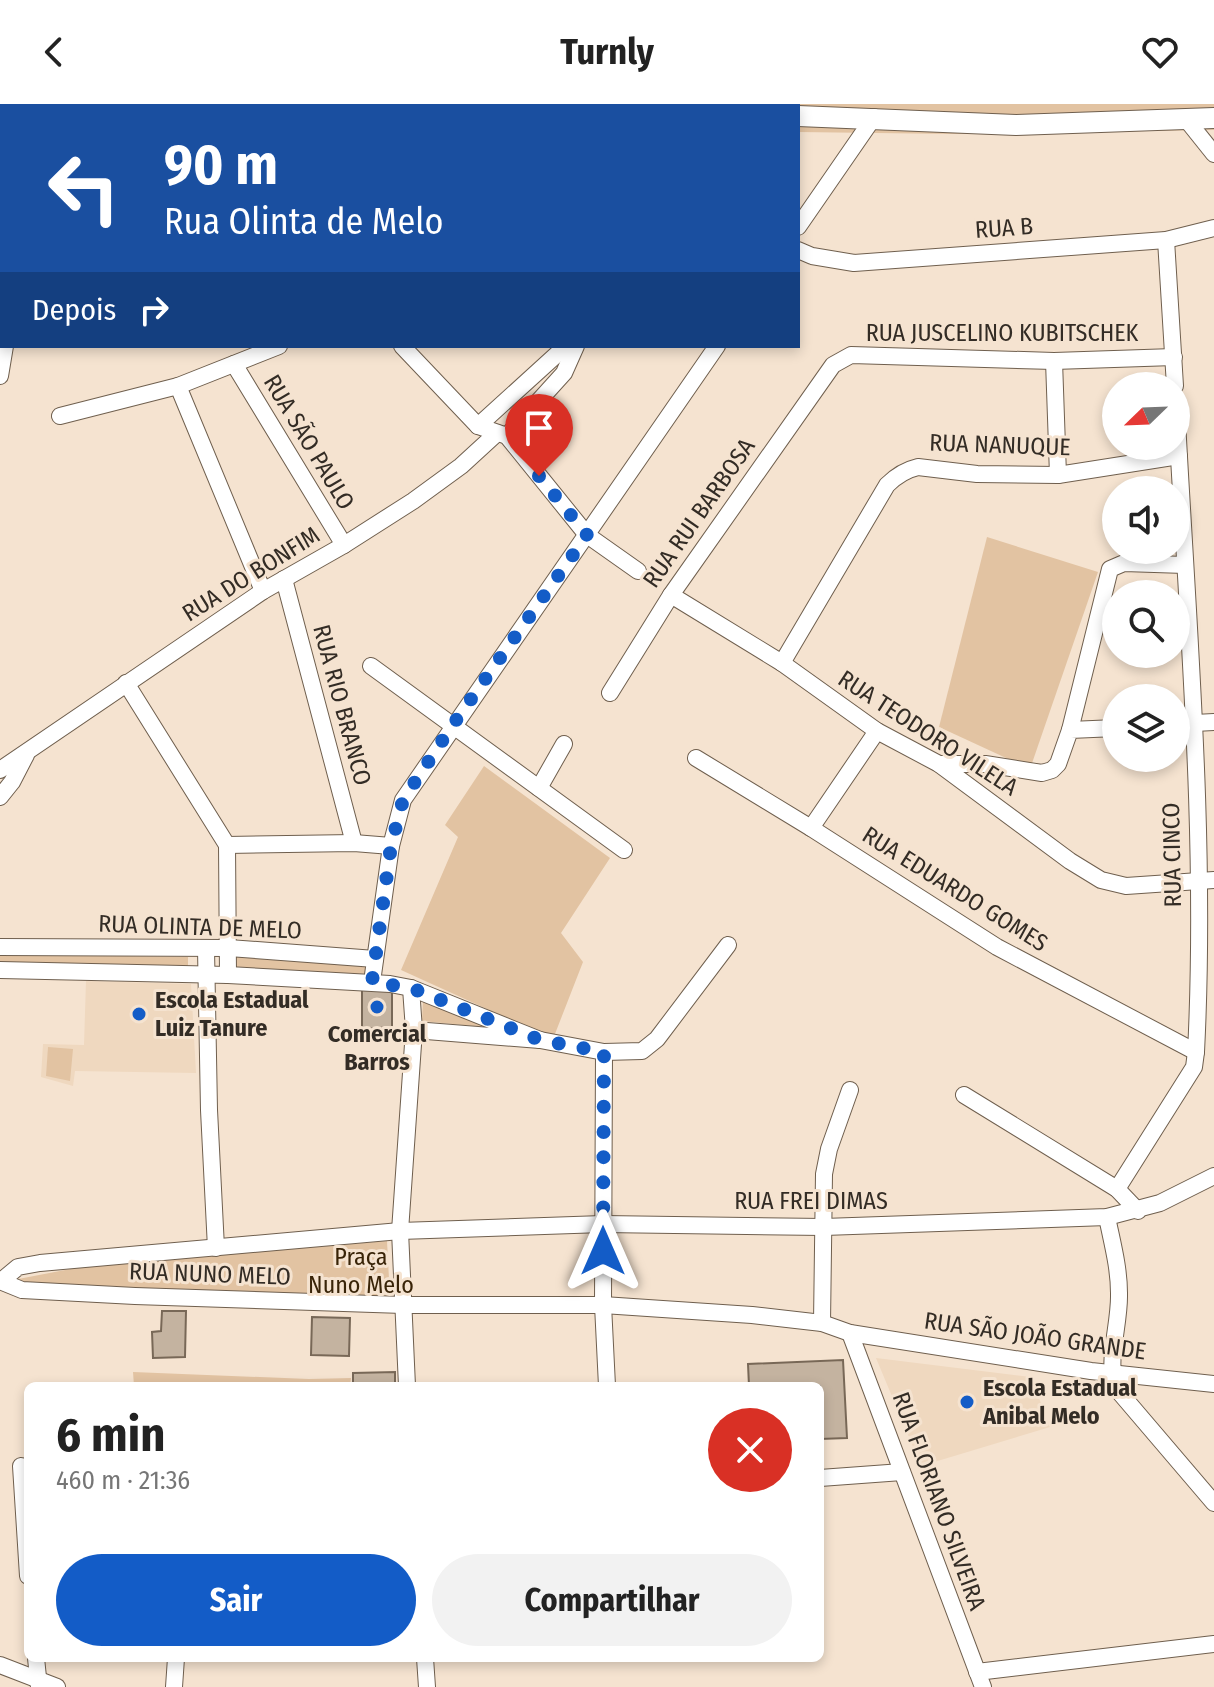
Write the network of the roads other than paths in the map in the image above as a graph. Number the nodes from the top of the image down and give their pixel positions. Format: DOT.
graph roads {
  1 [pos="800,116"];
  2 [pos="874,117"];
  3 [pos="1214,118"];
  4 [pos="1186,119"];
  5 [pos="1214,154"];
  6 [pos="800,224"];
  7 [pos="1214,228"];
  8 [pos="1166,240"];
  9 [pos="800,251"];
  10 [pos="5,348"];
  11 [pos="274,348"];
  12 [pos="404,348"];
  13 [pos="564,348"];
  14 [pos="575,348"];
  15 [pos="716,348"];
  16 [pos="1174,357"];
  17 [pos="1054,361"];
  18 [pos="234,364"];
  19 [pos="833,365"];
  20 [pos="1175,372"];
  21 [pos="1,373"];
  22 [pos="178,386"];
  23 [pos="60,416"];
  24 [pos="478,426"];
  25 [pos="502,434"];
  26 [pos="1154,460"];
  27 [pos="1179,460"];
  28 [pos="1058,475"];
  29 [pos="587,535"];
  30 [pos="344,545"];
  31 [pos="1185,565"];
  32 [pos="638,571"];
  33 [pos="284,579"];
  34 [pos="263,591"];
  35 [pos="671,595"];
  36 [pos="782,663"];
  37 [pos="371,666"];
  38 [pos="126,683"];
  39 [pos="1184,684"];
  40 [pos="610,693"];
  41 [pos="1214,722"];
  42 [pos="1190,724"];
  43 [pos="452,726"];
  44 [pos="1102,729"];
  45 [pos="1070,730"];
  46 [pos="877,731"];
  47 [pos="564,744"];
  48 [pos="27,753"];
  49 [pos="696,758"];
  50 [pos="1190,759"];
  51 [pos="939,764"];
  52 [pos="0,770"];
  53 [pos="539,788"];
  54 [pos="1214,788"];
  55 [pos="1195,789"];
  56 [pos="0,797"];
  57 [pos="811,828"];
  58 [pos="354,843"];
  59 [pos="227,845"];
  60 [pos="391,846"];
  61 [pos="624,850"];
  62 [pos="1206,880"];
  63 [pos="728,945"];
  64 [pos="0,947"];
  65 [pos="229,948"];
  66 [pos="206,949"];
  67 [pos="375,959"];
  68 [pos="0,970"];
  69 [pos="228,975"];
  70 [pos="208,976"];
  71 [pos="372,982"];
  72 [pos="411,988"];
  73 [pos="1206,1017"];
  74 [pos="414,1030"];
  75 [pos="540,1040"];
  76 [pos="604,1052"];
  77 [pos="1196,1052"];
  78 [pos="850,1090"];
  79 [pos="964,1095"];
  80 [pos="1214,1176"];
  81 [pos="1117,1189"];
  82 [pos="1138,1211"];
  83 [pos="1107,1217"];
  84 [pos="603,1224"];
  85 [pos="824,1227"];
  86 [pos="400,1231"];
  87 [pos="216,1248"];
  88 [pos="0,1281"];
  89 [pos="403,1305"];
  90 [pos="603,1305"];
  91 [pos="822,1323"];
  92 [pos="850,1333"];
  93 [pos="1111,1372"];
  94 [pos="407,1382"];
  95 [pos="607,1382"];
  96 [pos="1214,1384"];
  97 [pos="21,1466"];
  98 [pos="902,1472"];
  99 [pos="824,1478"];
  100 [pos="1214,1503"];
  101 [pos="24,1509"];
  102 [pos="1214,1644"];
  103 [pos="36,1662"];
  104 [pos="176,1662"];
  105 [pos="425,1662"];
  106 [pos="0,1665"];
  107 [pos="980,1679"];
  108 [pos="39,1684"];
  109 [pos="57,1687"];
  110 [pos="174,1687"];
  111 [pos="427,1687"];
  1 -- 2 [label="main road"];
  2 -- 4 [label="main road"];
  2 -- 6 [label="street"];
  3 -- 4 [label="main road"];
  4 -- 5 [label="street"];
  7 -- 8 [label="street, RUA B"];
  8 -- 9 [label="street, RUA B"];
  8 -- 16 [label="street"];
  10 -- 21 [label="street"];
  11 -- 18 [label="street"];
  12 -- 24 [label="street"];
  13 -- 24 [label="street"];
  14 -- 25 [label="street, RUA DO BONFIM"];
  15 -- 29 [label="street"];
  16 -- 17 [label="street, RUA JUSCELINO KUBITSCHEK"];
  16 -- 20 [label="street"];
  17 -- 19 [label="street, RUA JUSCELINO KUBITSCHEK"];
  17 -- 28 [label="street"];
  18 -- 22 [label="street"];
  18 -- 30 [label="street, RUA SÃO PAULO"];
  19 -- 35 [label="street, RUA RUI BARBOSA"];
  22 -- 23 [label="street"];
  22 -- 34 [label="street"];
  24 -- 25 [label="street"];
  25 -- 29 [label="street"];
  25 -- 30 [label="street, RUA DO BONFIM"];
  26 -- 28 [label="street, RUA NANUQUE"];
  27 -- 31 [label="street, RUA CINCO"];
  28 -- 36 [label="street, RUA NANUQUE"];
  29 -- 32 [label="street"];
  29 -- 43 [label="street"];
  30 -- 33 [label="street, RUA DO BONFIM"];
  31 -- 39 [label="street, RUA CINCO"];
  31 -- 45 [label="street"];
  33 -- 34 [label="street, RUA DO BONFIM"];
  33 -- 58 [label="street, RUA RIO BRANCO"];
  34 -- 38 [label="street, RUA DO BONFIM"];
  35 -- 36 [label="street, RUA TEODORO VILELA"];
  35 -- 40 [label="street, RUA RUI BARBOSA"];
  36 -- 46 [label="street, RUA TEODORO VILELA"];
  37 -- 43 [label="street"];
  38 -- 48 [label="street, RUA DO BONFIM"];
  38 -- 59 [label="street"];
  41 -- 42 [label="street"];
  43 -- 53 [label="street"];
  43 -- 60 [label="street"];
  44 -- 45 [label="street"];
  45 -- 51 [label="street"];
  46 -- 51 [label="street, RUA TEODORO VILELA"];
  46 -- 57 [label="street"];
  47 -- 53 [label="street"];
  48 -- 52 [label="street, RUA DO BONFIM"];
  48 -- 56 [label="street, RUA DO BONFIM"];
  49 -- 57 [label="street, RUA EDUARDO GOMES"];
  50 -- 55 [label="street, RUA CINCO"];
  51 -- 62 [label="street, RUA TEODORO VILELA"];
  53 -- 61 [label="street"];
  54 -- 55 [label="street"];
  55 -- 62 [label="street, RUA CINCO"];
  57 -- 77 [label="street, RUA EDUARDO GOMES"];
  58 -- 59 [label="street"];
  58 -- 60 [label="street"];
  59 -- 65 [label="street"];
  60 -- 67 [label="street"];
  62 -- 73 [label="street, RUA CINCO"];
  63 -- 76 [label="street, RUA OLINTA DE MELO"];
  64 -- 66 [label="street, RUA OLINTA DE MELO"];
  65 -- 66 [label="street, RUA OLINTA DE MELO"];
  65 -- 67 [label="street, RUA OLINTA DE MELO"];
  65 -- 69 [label="street"];
  66 -- 70 [label="street"];
  67 -- 71 [label="street"];
  68 -- 70 [label="street, RUA OLINTA DE MELO"];
  69 -- 70 [label="street, RUA OLINTA DE MELO"];
  69 -- 71 [label="street, RUA OLINTA DE MELO"];
  70 -- 87 [label="street"];
  71 -- 72 [label="street, RUA OLINTA DE MELO"];
  72 -- 74 [label="street"];
  72 -- 75 [label="street, RUA OLINTA DE MELO"];
  73 -- 77 [label="street, RUA CINCO"];
  74 -- 75 [label="street, RUA OLINTA DE MELO"];
  74 -- 86 [label="street"];
  75 -- 76 [label="street, RUA OLINTA DE MELO"];
  76 -- 84 [label="street"];
  77 -- 81 [label="street, RUA CINCO"];
  78 -- 85 [label="street"];
  79 -- 81 [label="street"];
  80 -- 82 [label="street, RUA FREI DIMAS"];
  81 -- 82 [label="street"];
  82 -- 83 [label="street, RUA FREI DIMAS"];
  83 -- 85 [label="street, RUA FREI DIMAS"];
  83 -- 93 [label="street"];
  84 -- 85 [label="street, RUA FREI DIMAS"];
  84 -- 86 [label="street, RUA FREI DIMAS"];
  84 -- 90 [label="street"];
  85 -- 91 [label="street"];
  86 -- 87 [label="street"];
  86 -- 89 [label="street"];
  87 -- 88 [label="street"];
  88 -- 89 [label="street, RUA NUNO MELO"];
  89 -- 90 [label="street, RUA NUNO MELO"];
  89 -- 94 [label="street"];
  90 -- 91 [label="street, RUA NUNO MELO"];
  90 -- 95 [label="street"];
  91 -- 92 [label="street, RUA NUNO MELO"];
  92 -- 93 [label="street, RUA SÃO JOÃO GRANDE"];
  92 -- 98 [label="street, RUA FLORIANO SILVEIRA"];
  93 -- 96 [label="street, RUA SÃO JOÃO GRANDE"];
  93 -- 100 [label="street"];
  97 -- 101 [label="street"];
  98 -- 99 [label="street"];
  98 -- 107 [label="street, RUA FLORIANO SILVEIRA"];
  102 -- 107 [label="street"];
  103 -- 108 [label="street"];
  104 -- 110 [label="street"];
  105 -- 111 [label="street"];
  106 -- 108 [label="street"];
  108 -- 109 [label="street"];
}
